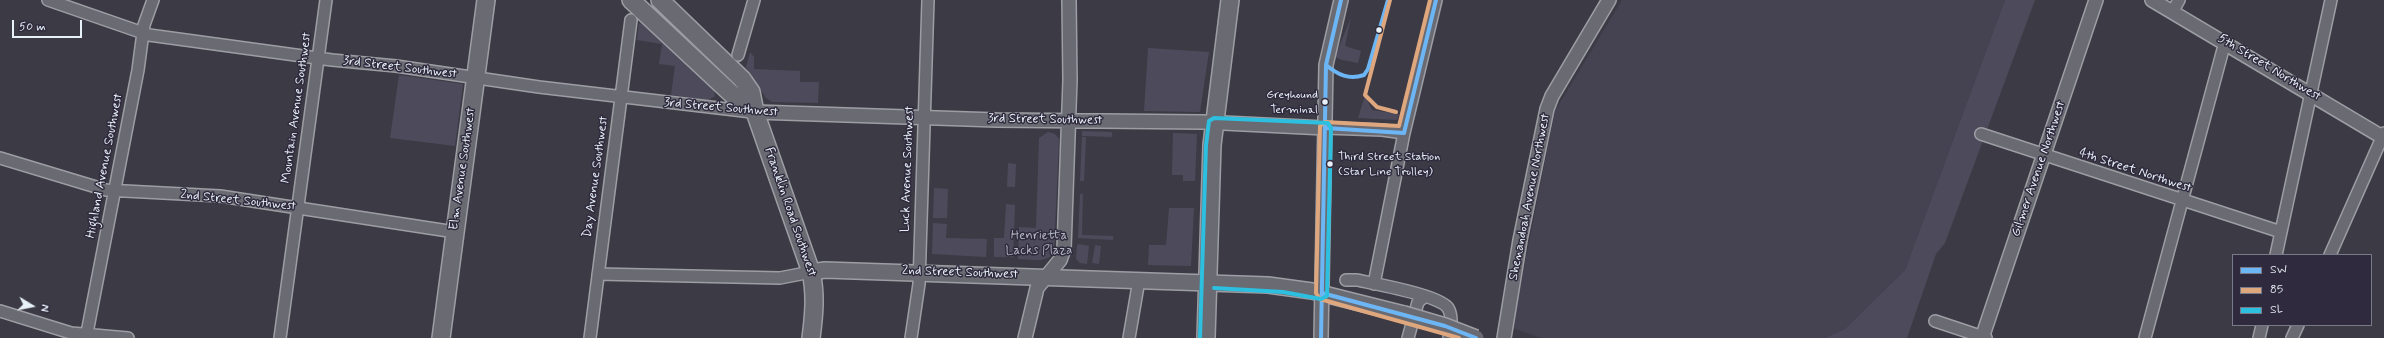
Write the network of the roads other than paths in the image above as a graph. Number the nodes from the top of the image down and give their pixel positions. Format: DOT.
graph roads {
  1 [pos="48,0"];
  2 [pos="153,0"];
  3 [pos="326,0"];
  4 [pos="486,0"];
  5 [pos="631,0"];
  6 [pos="660,0"];
  7 [pos="754,0"];
  8 [pos="928,0"];
  9 [pos="1069,0"];
  10 [pos="1230,0"];
  11 [pos="1341,0"];
  12 [pos="1436,0"];
  13 [pos="1609,0"];
  14 [pos="2096,0"];
  15 [pos="2152,0"];
  16 [pos="2330,0"];
  17 [pos="2176,6"];
  18 [pos="630,20"];
  19 [pos="143,34"];
  20 [pos="2225,42"];
  21 [pos="738,54"];
  22 [pos="318,58"];
  23 [pos="476,78"];
  24 [pos="2309,92"];
  25 [pos="621,98"];
  26 [pos="755,112"];
  27 [pos="924,118"];
  28 [pos="1069,121"];
  29 [pos="1214,124"];
  30 [pos="1325,128"];
  31 [pos="1404,133"];
  32 [pos="1981,134"];
  33 [pos="2383,136"];
  34 [pos="2043,155"];
  35 [pos="0,158"];
  36 [pos="115,191"];
  37 [pos="2181,201"];
  38 [pos="298,207"];
  39 [pos="455,232"];
  40 [pos="2281,232"];
  41 [pos="2276,254"];
  42 [pos="2330,254"];
  43 [pos="811,272"];
  44 [pos="919,272"];
  45 [pos="598,274"];
  46 [pos="1047,276"];
  47 [pos="1139,280"];
  48 [pos="1346,280"];
  49 [pos="1208,282"];
  50 [pos="1374,284"];
  51 [pos="1322,293"];
  52 [pos="1425,296"];
  53 [pos="0,312"];
  54 [pos="1935,322"];
  55 [pos="2262,326"];
  56 [pos="2298,326"];
  57 [pos="87,337"];
  58 [pos="128,338"];
  59 [pos="280,338"];
  60 [pos="441,338"];
  61 [pos="590,338"];
  62 [pos="811,338"];
  63 [pos="911,338"];
  64 [pos="1025,338"];
  65 [pos="1129,338"];
  66 [pos="1206,338"];
  67 [pos="1321,338"];
  68 [pos="1408,338"];
  69 [pos="1449,338"];
  70 [pos="1476,338"];
  71 [pos="1504,338"];
  72 [pos="1984,338"];
  73 [pos="2145,338"];
  74 [pos="2259,338"];
  75 [pos="2292,338"];
  1 -- 19 [label="street, 3rd Street Southwest"];
  2 -- 19 [label="street, Highland Avenue Southwest"];
  3 -- 22 [label="street, Mountain Avenue Southwest"];
  4 -- 23 [label="main road, Elm Avenue Southwest"];
  5 -- 26 [label="main road"];
  6 -- 26 [label="main road, Franklin Road Southwest"];
  7 -- 21 [label="street"];
  8 -- 27 [label="street, Luck Avenue Southwest"];
  9 -- 28 [label="street"];
  10 -- 29 [label="main road"];
  11 -- 30 [label="street"];
  12 -- 31 [label="street"];
  13 -- 71 [label="street, Shenandoah Avenue Northwest"];
  14 -- 34 [label="street, Gilmer Avenue Northwest"];
  15 -- 17 [label="street, 5th Street Northwest"];
  16 -- 24 [label="street"];
  17 -- 20 [label="street, 5th Street Northwest"];
  18 -- 25 [label="street, Day Avenue Southwest"];
  19 -- 22 [label="street, 3rd Street Southwest"];
  19 -- 36 [label="street, Highland Avenue Southwest"];
  20 -- 24 [label="street, 5th Street Northwest"];
  20 -- 37 [label="street"];
  22 -- 23 [label="street, 3rd Street Southwest"];
  22 -- 38 [label="street, Mountain Avenue Southwest"];
  23 -- 25 [label="street, 3rd Street Southwest"];
  23 -- 39 [label="main road, Elm Avenue Southwest"];
  24 -- 33 [label="street, 5th Street Northwest"];
  24 -- 40 [label="street"];
  25 -- 26 [label="street, 3rd Street Southwest"];
  25 -- 45 [label="street, Day Avenue Southwest"];
  26 -- 27 [label="street, 3rd Street Southwest"];
  26 -- 43 [label="main road, Franklin Road Southwest"];
  27 -- 28 [label="street, 3rd Street Southwest"];
  27 -- 44 [label="street, Luck Avenue Southwest"];
  28 -- 29 [label="street, 3rd Street Southwest"];
  28 -- 46 [label="street"];
  29 -- 30 [label="street, 3rd Street Southwest"];
  29 -- 49 [label="main road"];
  30 -- 31 [label="street, 3rd Street Southwest"];
  30 -- 51 [label="street"];
  31 -- 50 [label="street"];
  32 -- 34 [label="street, 4th Street Northwest"];
  33 -- 42 [label="street"];
  34 -- 37 [label="street, 4th Street Northwest"];
  34 -- 72 [label="street, Gilmer Avenue Northwest"];
  35 -- 36 [label="street, 2nd Street Southwest"];
  36 -- 38 [label="street, 2nd Street Southwest"];
  36 -- 57 [label="street, Highland Avenue Southwest"];
  37 -- 40 [label="street, 4th Street Northwest"];
  37 -- 73 [label="street"];
  38 -- 39 [label="street, 2nd Street Southwest"];
  38 -- 59 [label="street, Mountain Avenue Southwest"];
  39 -- 60 [label="main road, Elm Avenue Southwest"];
  40 -- 41 [label="street"];
  43 -- 44 [label="main road, 2nd Street Southwest"];
  43 -- 45 [label="street, 2nd Street Southwest"];
  43 -- 62 [label="main road, Franklin Road Southwest"];
  44 -- 46 [label="main road, 2nd Street Southwest"];
  44 -- 63 [label="street, Luck Avenue Southwest"];
  45 -- 61 [label="street, Day Avenue Southwest"];
  46 -- 47 [label="main road, 2nd Street Southwest"];
  46 -- 64 [label="street"];
  47 -- 49 [label="main road, 2nd Street Southwest"];
  47 -- 65 [label="street"];
  48 -- 50 [label="street"];
  49 -- 51 [label="main road, 2nd Street Southwest"];
  49 -- 66 [label="main road"];
  50 -- 52 [label="street"];
  51 -- 67 [label="street"];
  51 -- 70 [label="main road, 2nd Street Southwest, bridge"];
  52 -- 68 [label="street"];
  52 -- 69 [label="street"];
  53 -- 57 [label="street"];
  54 -- 72 [label="street"];
  55 -- 74 [label="street"];
  56 -- 75 [label="street"];
  57 -- 58 [label="street"];
}
